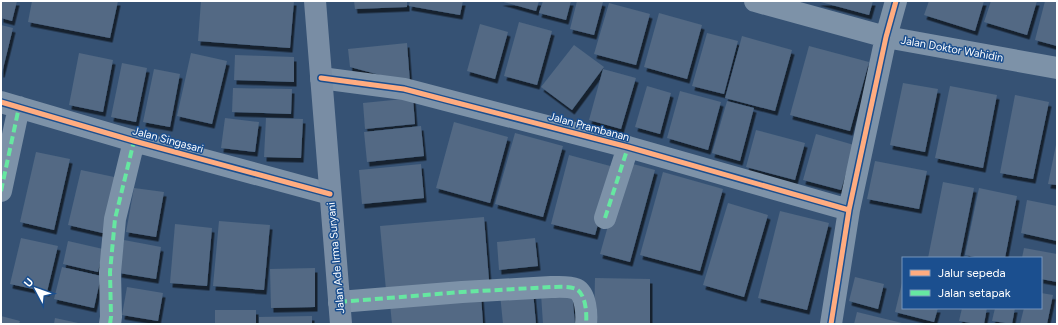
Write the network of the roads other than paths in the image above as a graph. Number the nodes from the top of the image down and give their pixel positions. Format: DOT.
graph roads {
  1 [pos="315,1"];
  2 [pos="755,1"];
  3 [pos="896,1"];
  4 [pos="886,37"];
  5 [pos="1057,68"];
  6 [pos="321,78"];
  7 [pos="10,105"];
  8 [pos="134,141"];
  9 [pos="628,147"];
  10 [pos="1,191"];
  11 [pos="330,194"];
  12 [pos="849,210"];
  13 [pos="605,218"];
  14 [pos="339,302"];
  15 [pos="110,324"];
  16 [pos="341,324"];
  17 [pos="586,324"];
  18 [pos="831,324"];
  1 -- 6 [label="main road, Jalan Ade Irma Suryani"];
  2 -- 4 [label="street, Jalan Doktor Wahidin"];
  3 -- 4 [label="street"];
  4 -- 5 [label="street, Jalan Doktor Wahidin"];
  4 -- 12 [label="street"];
  6 -- 9 [label="street, Jalan Prambanan"];
  6 -- 11 [label="main road, Jalan Ade Irma Suryani"];
  7 -- 8 [label="street, Jalan Singasari"];
  7 -- 10 [label="street"];
  8 -- 11 [label="street, Jalan Singasari"];
  8 -- 15 [label="street"];
  9 -- 12 [label="street, Jalan Prambanan"];
  9 -- 13 [label="street"];
  11 -- 14 [label="main road, Jalan Ade Irma Suryani"];
  12 -- 18 [label="street"];
  14 -- 16 [label="main road, Jalan Ade Irma Suryani"];
  14 -- 17 [label="street"];
}
